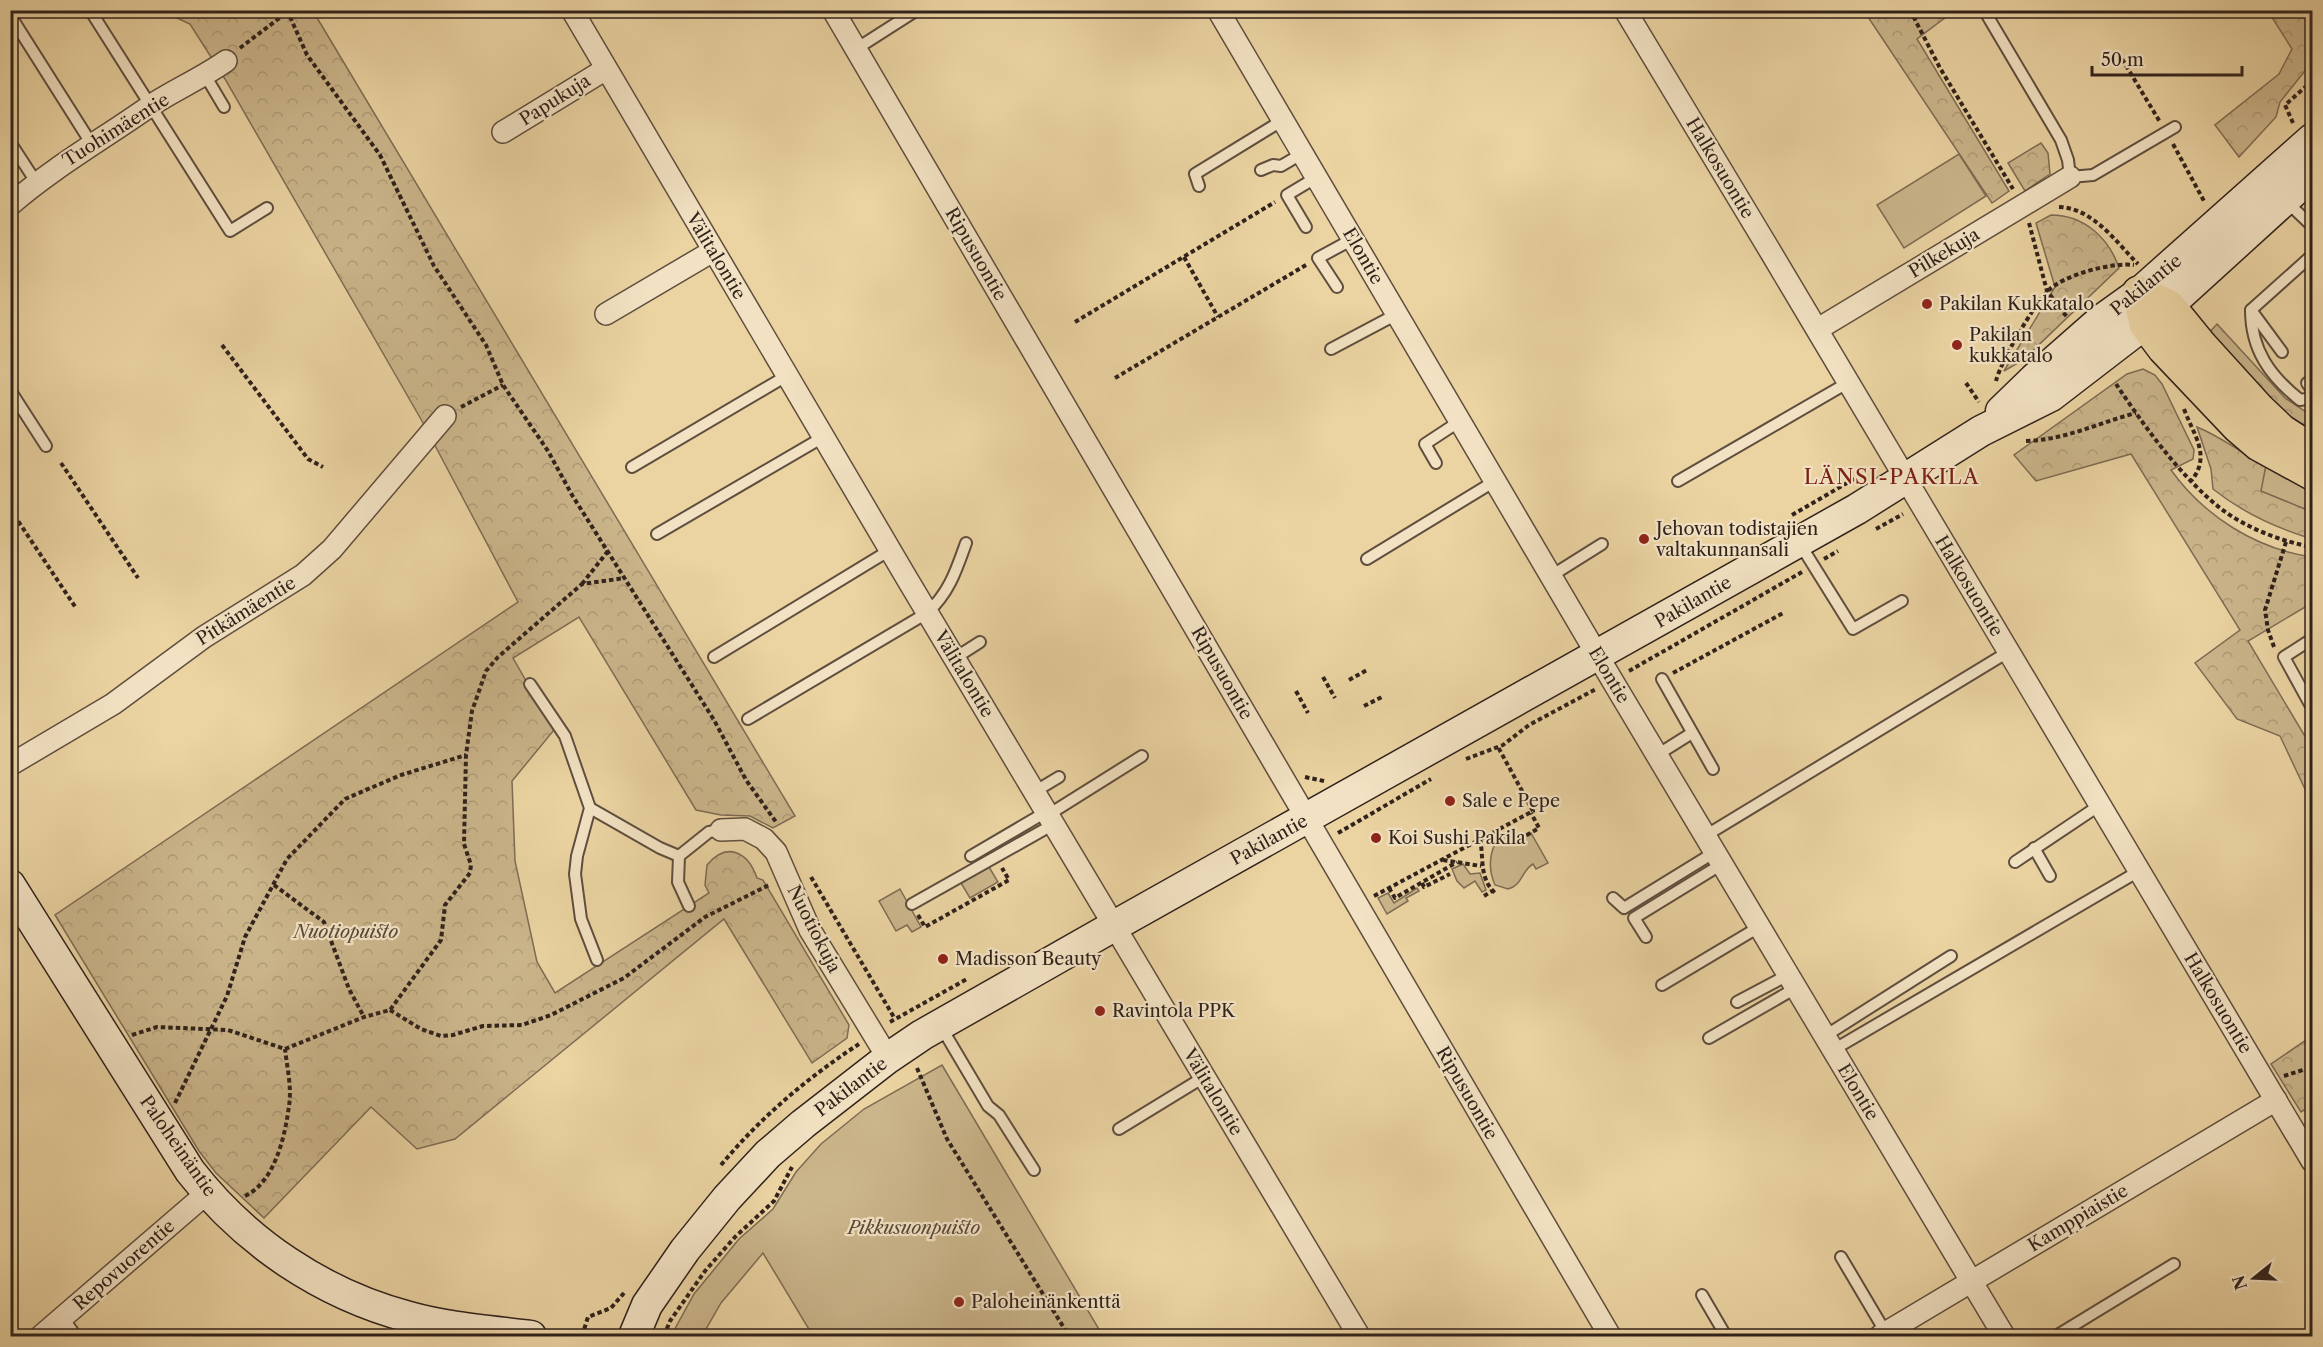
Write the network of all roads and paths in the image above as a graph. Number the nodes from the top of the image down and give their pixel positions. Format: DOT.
graph roads {
  1 [pos="90,10"];
  2 [pos="572,10"];
  3 [pos="833,10"];
  4 [pos="917,10"];
  5 [pos="1218,10"];
  6 [pos="1625,10"];
  7 [pos="1910,10"];
  8 [pos="1984,10"];
  9 [pos="288,11"];
  10 [pos="10,15"];
  11 [pos="856,49"];
  12 [pos="225,61"];
  13 [pos="606,69"];
  14 [pos="205,75"];
  15 [pos="2313,81"];
  16 [pos="150,107"];
  17 [pos="224,107"];
  18 [pos="1282,120"];
  19 [pos="2175,127"];
  20 [pos="503,132"];
  21 [pos="2303,132"];
  22 [pos="10,142"];
  23 [pos="91,143"];
  24 [pos="1303,153"];
  25 [pos="1261,170"];
  26 [pos="2313,175"];
  27 [pos="1317,177"];
  28 [pos="2070,177"];
  29 [pos="36,182"];
  30 [pos="1199,186"];
  31 [pos="2276,189"];
  32 [pos="1287,195"];
  33 [pos="10,205"];
  34 [pos="2023,206"];
  35 [pos="2053,207"];
  36 [pos="267,208"];
  37 [pos="2313,226"];
  38 [pos="1306,227"];
  39 [pos="1353,240"];
  40 [pos="712,251"];
  41 [pos="2311,256"];
  42 [pos="1184,257"];
  43 [pos="1318,258"];
  44 [pos="1337,287"];
  45 [pos="2047,291"];
  46 [pos="2148,297"];
  47 [pos="2251,310"];
  48 [pos="606,314"];
  49 [pos="1397,314"];
  50 [pos="1218,317"];
  51 [pos="1075,322"];
  52 [pos="2070,322"];
  53 [pos="1818,329"];
  54 [pos="222,345"];
  55 [pos="1331,349"];
  56 [pos="2282,352"];
  57 [pos="788,375"];
  58 [pos="1115,378"];
  59 [pos="1850,382"];
  60 [pos="1966,383"];
  61 [pos="2116,384"];
  62 [pos="503,385"];
  63 [pos="1995,387"];
  64 [pos="10,390"];
  65 [pos="2313,398"];
  66 [pos="2181,402"];
  67 [pos="2136,413"];
  68 [pos="445,416"];
  69 [pos="1981,418"];
  70 [pos="1460,421"];
  71 [pos="825,436"];
  72 [pos="2026,441"];
  73 [pos="46,446"];
  74 [pos="2313,451"];
  75 [pos="61,463"];
  76 [pos="1436,463"];
  77 [pos="323,467"];
  78 [pos="632,467"];
  79 [pos="2313,473"];
  80 [pos="1906,480"];
  81 [pos="2192,480"];
  82 [pos="1495,481"];
  83 [pos="1678,481"];
  84 [pos="10,509"];
  85 [pos="1902,514"];
  86 [pos="1870,532"];
  87 [pos="657,534"];
  88 [pos="2286,542"];
  89 [pos="966,543"];
  90 [pos="1602,544"];
  91 [pos="2313,547"];
  92 [pos="1842,549"];
  93 [pos="890,550"];
  94 [pos="608,551"];
  95 [pos="1806,553"];
  96 [pos="1367,559"];
  97 [pos="1551,576"];
  98 [pos="138,578"];
  99 [pos="625,578"];
  100 [pos="582,584"];
  101 [pos="1902,601"];
  102 [pos="76,608"];
  103 [pos="927,612"];
  104 [pos="1785,612"];
  105 [pos="2313,639"];
  106 [pos="980,642"];
  107 [pos="2008,652"];
  108 [pos="714,657"];
  109 [pos="2284,657"];
  110 [pos="955,658"];
  111 [pos="1605,668"];
  112 [pos="1367,670"];
  113 [pos="1323,677"];
  114 [pos="1662,679"];
  115 [pos="1349,680"];
  116 [pos="530,684"];
  117 [pos="1296,691"];
  118 [pos="1382,697"];
  119 [pos="1335,698"];
  120 [pos="1364,706"];
  121 [pos="2313,708"];
  122 [pos="1308,713"];
  123 [pos="748,719"];
  124 [pos="1692,733"];
  125 [pos="1498,747"];
  126 [pos="465,755"];
  127 [pos="1657,755"];
  128 [pos="1142,756"];
  129 [pos="1462,761"];
  130 [pos="10,765"];
  131 [pos="1713,769"];
  132 [pos="1442,773"];
  133 [pos="1059,777"];
  134 [pos="1034,792"];
  135 [pos="2100,805"];
  136 [pos="590,808"];
  137 [pos="1531,813"];
  138 [pos="1049,817"];
  139 [pos="778,825"];
  140 [pos="721,830"];
  141 [pos="1314,831"];
  142 [pos="1480,839"];
  143 [pos="1520,840"];
  144 [pos="2034,848"];
  145 [pos="1714,851"];
  146 [pos="680,856"];
  147 [pos="971,856"];
  148 [pos="996,857"];
  149 [pos="1442,860"];
  150 [pos="1457,862"];
  151 [pos="2015,862"];
  152 [pos="1481,866"];
  153 [pos="2139,871"];
  154 [pos="808,872"];
  155 [pos="1450,874"];
  156 [pos="2050,876"];
  157 [pos="1422,883"];
  158 [pos="10,885"];
  159 [pos="274,885"];
  160 [pos="1389,888"];
  161 [pos="1484,896"];
  162 [pos="1371,898"];
  163 [pos="1614,898"];
  164 [pos="912,904"];
  165 [pos="689,906"];
  166 [pos="1114,926"];
  167 [pos="1759,927"];
  168 [pos="1646,937"];
  169 [pos="1952,956"];
  170 [pos="597,960"];
  171 [pos="1792,981"];
  172 [pos="1662,985"];
  173 [pos="1737,1002"];
  174 [pos="908,1011"];
  175 [pos="364,1017"];
  176 [pos="940,1025"];
  177 [pos="210,1030"];
  178 [pos="1709,1038"];
  179 [pos="1829,1043"];
  180 [pos="110,1045"];
  181 [pos="285,1049"];
  182 [pos="898,1066"];
  183 [pos="2313,1067"];
  184 [pos="1204,1077"];
  185 [pos="2271,1092"];
  186 [pos="170,1113"];
  187 [pos="1119,1129"];
  188 [pos="2313,1161"];
  189 [pos="794,1163"];
  190 [pos="1034,1170"];
  191 [pos="221,1197"];
  192 [pos="1841,1257"];
  193 [pos="2174,1264"];
  194 [pos="1971,1282"];
  195 [pos="1702,1295"];
  196 [pos="63,1318"];
  197 [pos="1883,1335"];
  198 [pos="41,1336"];
  199 [pos="76,1336"];
  200 [pos="531,1336"];
  201 [pos="634,1336"];
  202 [pos="664,1336"];
  203 [pos="1069,1336"];
  204 [pos="1359,1336"];
  205 [pos="1610,1336"];
  206 [pos="1726,1336"];
  207 [pos="2004,1336"];
  208 [pos="2056,1336"];
  1 -- 16 [label="lane"];
  2 -- 13 [label="street, Välitalontie"];
  3 -- 11 [label="street, Ripusuontie"];
  4 -- 11 [label="lane"];
  5 -- 18 [label="street, Elontie"];
  6 -- 53 [label="street, Halkosuontie"];
  7 -- 34 [label="path"];
  8 -- 28 [label="lane"];
  9 -- 12 [label="path"];
  9 -- 62 [label="path"];
  10 -- 23 [label="lane"];
  11 -- 141 [label="street, Ripusuontie"];
  12 -- 14 [label="street, Tuohimäentie"];
  13 -- 20 [label="street, Papukuja"];
  13 -- 40 [label="street, Välitalontie"];
  14 -- 16 [label="street, Tuohimäentie"];
  14 -- 17 [label="lane"];
  15 -- 21 [label="path"];
  16 -- 23 [label="street, Tuohimäentie"];
  16 -- 36 [label="lane"];
  18 -- 24 [label="street, Elontie"];
  18 -- 30 [label="lane"];
  19 -- 28 [label="lane"];
  21 -- 31 [label="main road, Pakilantie"];
  22 -- 29 [label="lane"];
  23 -- 29 [label="street, Tuohimäentie"];
  24 -- 25 [label="lane"];
  24 -- 27 [label="street, Elontie"];
  26 -- 31 [label="main road, Pakilantie"];
  27 -- 32 [label="lane"];
  27 -- 39 [label="street, Elontie"];
  28 -- 34 [label="street, Pilkekuja"];
  29 -- 33 [label="street, Tuohimäentie"];
  31 -- 37 [label="lane"];
  31 -- 46 [label="main road, Pakilantie"];
  32 -- 38 [label="lane"];
  32 -- 42 [label="path"];
  34 -- 45 [label="path"];
  34 -- 53 [label="street, Pilkekuja"];
  35 -- 46 [label="path"];
  39 -- 43 [label="lane"];
  39 -- 49 [label="street, Elontie"];
  40 -- 48 [label="street"];
  40 -- 57 [label="street, Välitalontie"];
  41 -- 47 [label="lane"];
  42 -- 50 [label="path"];
  42 -- 51 [label="path"];
  43 -- 44 [label="lane"];
  43 -- 50 [label="path"];
  45 -- 46 [label="path"];
  45 -- 52 [label="path"];
  45 -- 63 [label="path"];
  46 -- 69 [label="main road, Pakilantie"];
  46 -- 74 [label="highway"];
  46 -- 79 [label="highway"];
  47 -- 56 [label="lane"];
  47 -- 65 [label="lane"];
  49 -- 55 [label="lane"];
  49 -- 70 [label="street, Elontie"];
  50 -- 58 [label="path"];
  53 -- 59 [label="street, Halkosuontie"];
  54 -- 77 [label="path"];
  57 -- 71 [label="street, Välitalontie"];
  57 -- 78 [label="lane"];
  59 -- 80 [label="street, Halkosuontie"];
  59 -- 83 [label="lane"];
  60 -- 69 [label="path"];
  61 -- 67 [label="path"];
  62 -- 68 [label="path"];
  62 -- 94 [label="path"];
  64 -- 73 [label="lane"];
  66 -- 81 [label="path"];
  67 -- 72 [label="path"];
  67 -- 81 [label="path"];
  68 -- 130 [label="street, Pitkämäentie"];
  69 -- 80 [label="main road, Pakilantie"];
  70 -- 76 [label="lane"];
  70 -- 82 [label="street, Elontie"];
  71 -- 87 [label="lane"];
  71 -- 93 [label="street, Välitalontie"];
  75 -- 98 [label="path"];
  80 -- 95 [label="main road, Pakilantie"];
  80 -- 107 [label="street, Halkosuontie"];
  81 -- 88 [label="path"];
  82 -- 96 [label="lane"];
  82 -- 97 [label="street, Elontie"];
  84 -- 102 [label="path"];
  85 -- 86 [label="path"];
  88 -- 91 [label="path"];
  88 -- 109 [label="path"];
  89 -- 103 [label="lane"];
  90 -- 97 [label="lane"];
  92 -- 95 [label="path"];
  93 -- 103 [label="street, Välitalontie"];
  93 -- 108 [label="lane"];
  94 -- 99 [label="path"];
  94 -- 100 [label="path"];
  95 -- 101 [label="lane"];
  95 -- 111 [label="main road, Pakilantie"];
  95 -- 111 [label="path"];
  97 -- 111 [label="street, Elontie"];
  99 -- 100 [label="path"];
  99 -- 139 [label="path"];
  100 -- 126 [label="path"];
  103 -- 110 [label="street, Välitalontie"];
  103 -- 123 [label="lane"];
  104 -- 114 [label="path"];
  105 -- 109 [label="lane"];
  106 -- 110 [label="lane"];
  107 -- 135 [label="street, Halkosuontie"];
  107 -- 145 [label="lane"];
  109 -- 121 [label="lane"];
  110 -- 134 [label="street, Välitalontie"];
  111 -- 125 [label="path"];
  111 -- 127 [label="street, Elontie"];
  111 -- 141 [label="main road, Pakilantie"];
  112 -- 115 [label="path"];
  113 -- 119 [label="path"];
  114 -- 124 [label="lane"];
  116 -- 136 [label="lane"];
  117 -- 122 [label="path"];
  118 -- 120 [label="path"];
  124 -- 127 [label="lane"];
  124 -- 131 [label="lane"];
  125 -- 129 [label="path"];
  125 -- 137 [label="path"];
  126 -- 159 [label="path"];
  126 -- 175 [label="path"];
  127 -- 145 [label="street, Elontie"];
  128 -- 138 [label="lane"];
  132 -- 141 [label="path"];
  133 -- 134 [label="lane"];
  134 -- 138 [label="street, Välitalontie"];
  135 -- 144 [label="lane"];
  135 -- 153 [label="street, Halkosuontie"];
  136 -- 146 [label="lane"];
  136 -- 170 [label="lane"];
  137 -- 142 [label="path"];
  137 -- 143 [label="path"];
  138 -- 147 [label="lane"];
  138 -- 148 [label="lane"];
  138 -- 166 [label="street, Välitalontie"];
  140 -- 146 [label="lane"];
  140 -- 182 [label="street, Nuotiokuja"];
  141 -- 166 [label="main road, Pakilantie"];
  141 -- 205 [label="street, Ripusuontie"];
  142 -- 149 [label="path"];
  142 -- 152 [label="path"];
  144 -- 151 [label="lane"];
  144 -- 156 [label="lane"];
  145 -- 163 [label="lane"];
  145 -- 167 [label="street, Elontie"];
  145 -- 168 [label="lane"];
  146 -- 165 [label="lane"];
  148 -- 164 [label="lane"];
  148 -- 164 [label="path"];
  149 -- 150 [label="path"];
  149 -- 160 [label="path"];
  150 -- 152 [label="path"];
  150 -- 157 [label="path"];
  152 -- 161 [label="path"];
  153 -- 179 [label="lane"];
  153 -- 185 [label="street, Halkosuontie"];
  154 -- 174 [label="path"];
  155 -- 157 [label="path"];
  157 -- 160 [label="path"];
  158 -- 180 [label="main road, Paloheinäntie"];
  159 -- 175 [label="path"];
  159 -- 177 [label="path"];
  160 -- 162 [label="path"];
  166 -- 176 [label="main road, Pakilantie"];
  166 -- 184 [label="street, Välitalontie"];
  167 -- 171 [label="street, Elontie"];
  167 -- 172 [label="lane"];
  169 -- 179 [label="lane"];
  171 -- 173 [label="lane"];
  171 -- 178 [label="lane"];
  171 -- 179 [label="street, Elontie"];
  175 -- 181 [label="path"];
  176 -- 182 [label="main road, Pakilantie"];
  176 -- 190 [label="lane"];
  177 -- 180 [label="path"];
  177 -- 181 [label="path"];
  177 -- 186 [label="path"];
  179 -- 194 [label="street, Elontie"];
  180 -- 191 [label="main road, Paloheinäntie"];
  181 -- 191 [label="path"];
  182 -- 201 [label="main road, Pakilantie"];
  182 -- 203 [label="path"];
  183 -- 185 [label="path"];
  184 -- 187 [label="lane"];
  184 -- 204 [label="street, Välitalontie"];
  185 -- 188 [label="street, Halkosuontie"];
  185 -- 194 [label="street, Kamppiaistie"];
  189 -- 202 [label="path"];
  191 -- 196 [label="street, Repovuorentie"];
  191 -- 200 [label="main road, Paloheinäntie"];
  192 -- 197 [label="lane"];
  193 -- 208 [label="lane"];
  194 -- 197 [label="street, Kamppiaistie"];
  194 -- 207 [label="street, Elontie"];
  195 -- 206 [label="lane"];
  196 -- 198 [label="street, Repovuorentie"];
  196 -- 199 [label="lane"];
}
